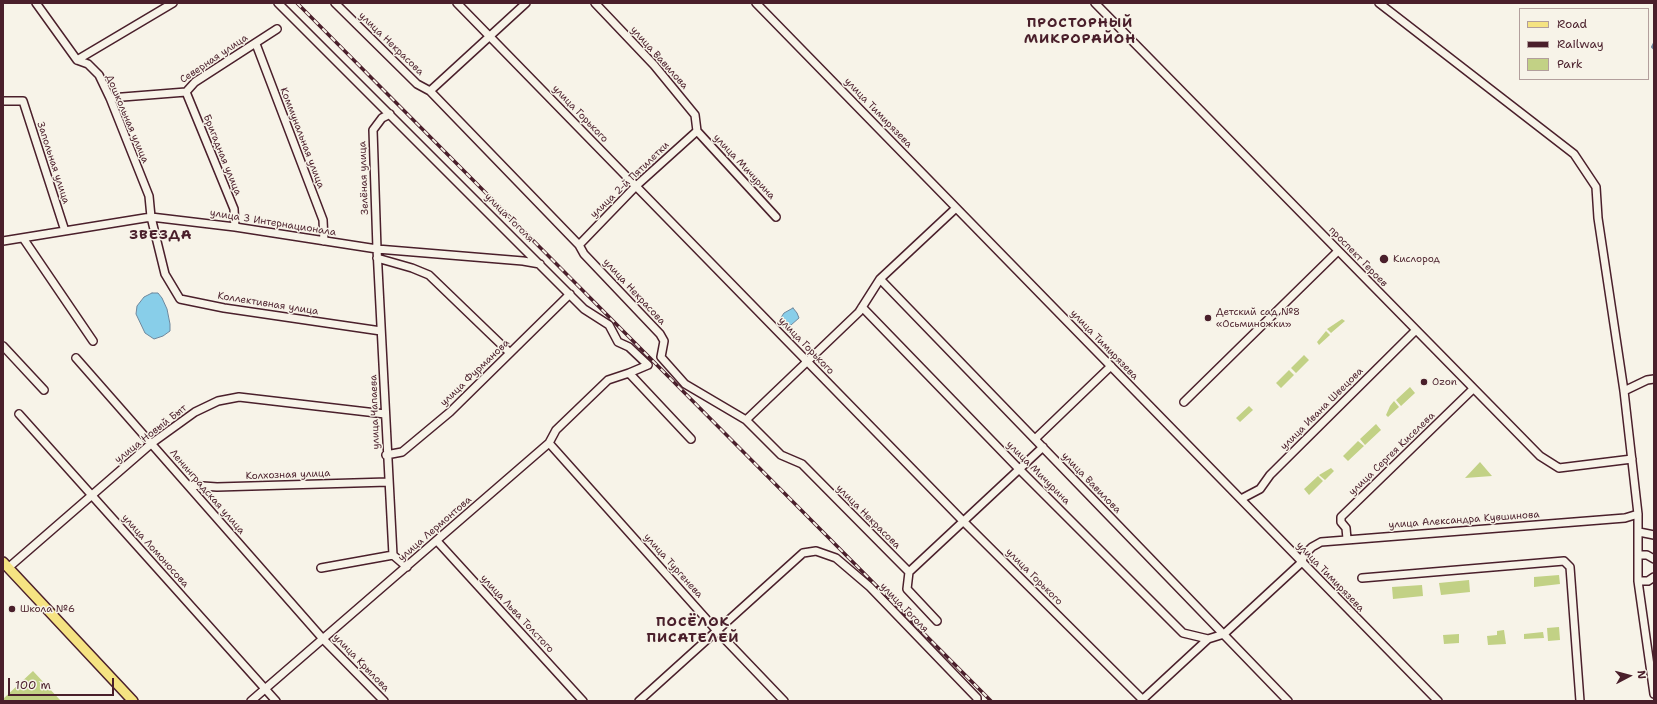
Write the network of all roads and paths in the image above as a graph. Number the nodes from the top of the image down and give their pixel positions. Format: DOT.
graph roads {
  1 [pos="36,3"];
  2 [pos="173,3"];
  3 [pos="278,3"];
  4 [pos="335,3"];
  5 [pos="457,3"];
  6 [pos="526,3"];
  7 [pos="595,3"];
  8 [pos="756,3"];
  9 [pos="1095,3"];
  10 [pos="1379,3"];
  11 [pos="278,29"];
  12 [pos="490,36"];
  13 [pos="256,44"];
  14 [pos="77,60"];
  15 [pos="430,90"];
  16 [pos="186,92"];
  17 [pos="110,98"];
  18 [pos="3,102"];
  19 [pos="390,114"];
  20 [pos="697,131"];
  21 [pos="636,186"];
  22 [pos="956,208"];
  23 [pos="152,217"];
  24 [pos="776,217"];
  25 [pos="236,227"];
  26 [pos="65,231"];
  27 [pos="23,238"];
  28 [pos="3,241"];
  29 [pos="324,241"];
  30 [pos="579,245"];
  31 [pos="377,249"];
  32 [pos="1338,251"];
  33 [pos="377,258"];
  34 [pos="540,264"];
  35 [pos="165,274"];
  36 [pos="880,279"];
  37 [pos="570,294"];
  38 [pos="862,307"];
  39 [pos="1416,330"];
  40 [pos="381,331"];
  41 [pos="93,341"];
  42 [pos="3,346"];
  43 [pos="510,353"];
  44 [pos="76,358"];
  45 [pos="808,362"];
  46 [pos="1111,366"];
  47 [pos="629,373"];
  48 [pos="1654,379"];
  49 [pos="1473,389"];
  50 [pos="44,390"];
  51 [pos="1624,391"];
  52 [pos="1184,402"];
  53 [pos="19,414"];
  54 [pos="385,414"];
  55 [pos="746,420"];
  56 [pos="691,439"];
  57 [pos="1035,439"];
  58 [pos="152,443"];
  59 [pos="549,443"];
  60 [pos="1043,447"];
  61 [pos="386,455"];
  62 [pos="1632,459"];
  63 [pos="1019,469"];
  64 [pos="388,482"];
  65 [pos="189,486"];
  66 [pos="92,495"];
  67 [pos="1241,499"];
  68 [pos="1638,514"];
  69 [pos="964,521"];
  70 [pos="1639,532"];
  71 [pos="1654,535"];
  72 [pos="1347,539"];
  73 [pos="436,541"];
  74 [pos="392,555"];
  75 [pos="1638,555"];
  76 [pos="1654,559"];
  77 [pos="1302,562"];
  78 [pos="6,565"];
  79 [pos="407,567"];
  80 [pos="321,568"];
  81 [pos="909,572"];
  82 [pos="1654,577"];
  83 [pos="1362,578"];
  84 [pos="1638,581"];
  85 [pos="937,621"];
  86 [pos="717,631"];
  87 [pos="1224,634"];
  88 [pos="323,639"];
  89 [pos="1208,639"];
  90 [pos="265,689"];
  91 [pos="1654,694"];
  92 [pos="133,701"];
  93 [pos="251,701"];
  94 [pos="276,701"];
  95 [pos="384,701"];
  96 [pos="583,701"];
  97 [pos="639,701"];
  98 [pos="784,701"];
  99 [pos="977,701"];
  100 [pos="1142,701"];
  101 [pos="1288,701"];
  102 [pos="1438,701"];
  103 [pos="1580,701"];
  1 -- 14 [label="street, Дошкольная улица"];
  2 -- 14 [label="street"];
  3 -- 19 [label="street, улица Гоголя"];
  4 -- 15 [label="street, улица Некрасова"];
  5 -- 12 [label="street, улица Горького"];
  6 -- 12 [label="street"];
  7 -- 20 [label="street, улица Вавилова"];
  8 -- 22 [label="street, улица Тимирязева"];
  9 -- 32 [label="street, проспект Героев"];
  10 -- 51 [label="street"];
  11 -- 13 [label="street, Северная улица"];
  12 -- 15 [label="street"];
  12 -- 21 [label="street, улица Горького"];
  13 -- 16 [label="street, Северная улица"];
  13 -- 29 [label="street, Коммунальная улица"];
  14 -- 17 [label="street, Дошкольная улица"];
  15 -- 30 [label="street, улица Некрасова"];
  16 -- 17 [label="street, Северная улица"];
  16 -- 25 [label="street, Бригадная улица"];
  17 -- 23 [label="street, Дошкольная улица"];
  18 -- 26 [label="street, Запольная улица"];
  19 -- 31 [label="street, Зелёная улица"];
  19 -- 34 [label="street, улица Гоголя"];
  20 -- 21 [label="street, улица 2-й Пятилетки"];
  20 -- 24 [label="street, улица Мичурина"];
  21 -- 30 [label="street, улица 2-й Пятилетки"];
  21 -- 45 [label="street, улица Горького"];
  22 -- 36 [label="street"];
  22 -- 46 [label="street, улица Тимирязева"];
  23 -- 25 [label="street, улица 3 Интернационала"];
  23 -- 26 [label="street, улица 3 Интернационала"];
  23 -- 35 [label="street, Дошкольная улица"];
  25 -- 29 [label="street, улица 3 Интернационала"];
  26 -- 27 [label="street, улица 3 Интернационала"];
  27 -- 28 [label="street, улица 3 Интернационала"];
  27 -- 41 [label="street"];
  29 -- 31 [label="street, улица 3 Интернационала"];
  30 -- 55 [label="street, улица Некрасова"];
  31 -- 33 [label="street, улица Чапаева"];
  31 -- 34 [label="street, улица 3 Интернационала"];
  32 -- 39 [label="street, проспект Героев"];
  32 -- 52 [label="street"];
  33 -- 40 [label="street, улица Чапаева"];
  33 -- 43 [label="street"];
  34 -- 37 [label="street, улица Гоголя"];
  35 -- 40 [label="street, Коллективная улица"];
  36 -- 38 [label="street"];
  36 -- 57 [label="street, улица Вавилова"];
  37 -- 43 [label="street, улица Фурманова"];
  37 -- 47 [label="street, улица Гоголя"];
  38 -- 45 [label="street"];
  38 -- 63 [label="street, улица Мичурина"];
  39 -- 49 [label="street, проспект Героев"];
  39 -- 67 [label="street, улица Ивана Швецова"];
  40 -- 54 [label="street, улица Чапаева"];
  42 -- 50 [label="street"];
  43 -- 61 [label="street, улица Фурманова"];
  44 -- 58 [label="street, Ленинградская улица"];
  45 -- 55 [label="street"];
  45 -- 69 [label="street, улица Горького"];
  46 -- 57 [label="street"];
  46 -- 67 [label="street, улица Тимирязева"];
  47 -- 56 [label="street"];
  47 -- 59 [label="street, улица Лермонтова"];
  48 -- 51 [label="street"];
  49 -- 62 [label="street, проспект Героев"];
  49 -- 72 [label="street, улица Сергея Киселева"];
  51 -- 62 [label="street"];
  53 -- 66 [label="street, улица Ломоносова"];
  54 -- 58 [label="street, улица Новый Быт"];
  54 -- 61 [label="street, улица Чапаева"];
  55 -- 81 [label="street, улица Некрасова"];
  57 -- 60 [label="street, улица Вавилова"];
  58 -- 65 [label="street, Ленинградская улица"];
  58 -- 66 [label="street, улица Новый Быт"];
  59 -- 73 [label="street, улица Лермонтова"];
  59 -- 86 [label="street, улица Тургенева"];
  60 -- 63 [label="street"];
  60 -- 87 [label="street, улица Вавилова"];
  61 -- 64 [label="street, улица Чапаева"];
  62 -- 68 [label="street"];
  63 -- 69 [label="street"];
  63 -- 89 [label="street, улица Мичурина"];
  64 -- 65 [label="street, Колхозная улица"];
  64 -- 74 [label="street, улица Чапаева"];
  65 -- 88 [label="street, Ленинградская улица"];
  66 -- 78 [label="street, улица Новый Быт"];
  66 -- 90 [label="street, улица Ломоносова"];
  67 -- 77 [label="street, улица Тимирязева"];
  68 -- 70 [label="street"];
  68 -- 72 [label="street, улица Александра Кувшинова"];
  69 -- 81 [label="street"];
  69 -- 100 [label="street, улица Горького"];
  70 -- 71 [label="street"];
  70 -- 75 [label="street"];
  72 -- 77 [label="street, улица Александра Кувшинова"];
  73 -- 79 [label="street, улица Лермонтова"];
  73 -- 96 [label="street, улица Льва Толстого"];
  74 -- 79 [label="street"];
  74 -- 80 [label="street"];
  75 -- 76 [label="street"];
  75 -- 84 [label="street"];
  77 -- 87 [label="street, улица Александра Кувшинова"];
  77 -- 102 [label="street, улица Тимирязева"];
  78 -- 92 [label="main road"];
  79 -- 88 [label="street, улица Лермонтова"];
  81 -- 85 [label="street"];
  82 -- 84 [label="street"];
  83 -- 103 [label="street"];
  84 -- 91 [label="street"];
  86 -- 97 [label="street"];
  86 -- 98 [label="street, улица Тургенева"];
  86 -- 99 [label="street, улица Гоголя"];
  87 -- 89 [label="street"];
  87 -- 101 [label="street, улица Вавилова"];
  88 -- 90 [label="street, улица Лермонтова"];
  88 -- 95 [label="street, улица Крылова"];
  89 -- 100 [label="street"];
  90 -- 93 [label="street, улица Лермонтова"];
  90 -- 94 [label="street, улица Ломоносова"];
}
